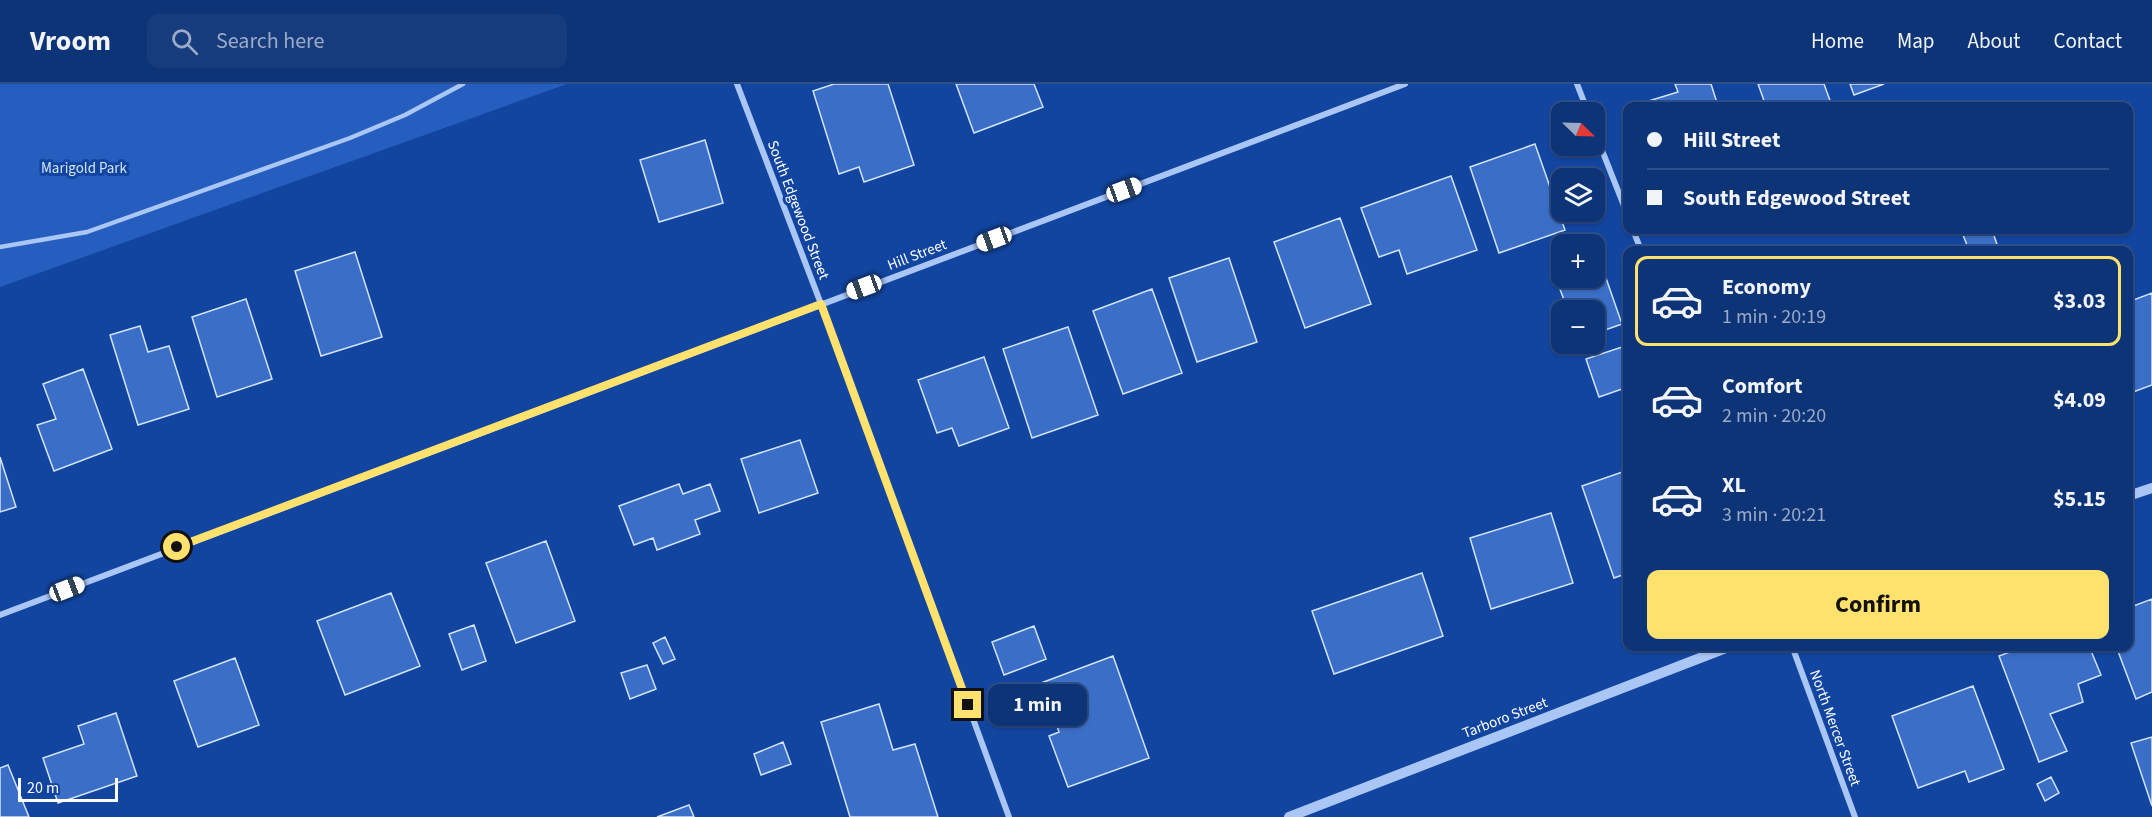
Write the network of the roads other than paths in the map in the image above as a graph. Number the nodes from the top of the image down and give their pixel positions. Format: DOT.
graph roads {
  1 [pos="463,84"];
  2 [pos="737,84"];
  3 [pos="1405,84"];
  4 [pos="1577,84"];
  5 [pos="1584,102"];
  6 [pos="1604,156"];
  7 [pos="1623,203"];
  8 [pos="0,247"];
  9 [pos="821,304"];
  10 [pos="2152,488"];
  11 [pos="2133,494"];
  12 [pos="0,615"];
  13 [pos="1718,651"];
  14 [pos="1794,651"];
  15 [pos="1009,817"];
  16 [pos="1289,817"];
  17 [pos="1855,817"];
  1 -- 8 [label="lane"];
  2 -- 9 [label="street, South Edgewood Street"];
  3 -- 9 [label="street, Hill Street"];
  4 -- 5 [label="street"];
  6 -- 7 [label="street"];
  9 -- 12 [label="street, Hill Street"];
  9 -- 15 [label="street, South Edgewood Street"];
  10 -- 11 [label="street"];
  13 -- 16 [label="street, Tarboro Street"];
  14 -- 17 [label="street, North Mercer Street"];
}
